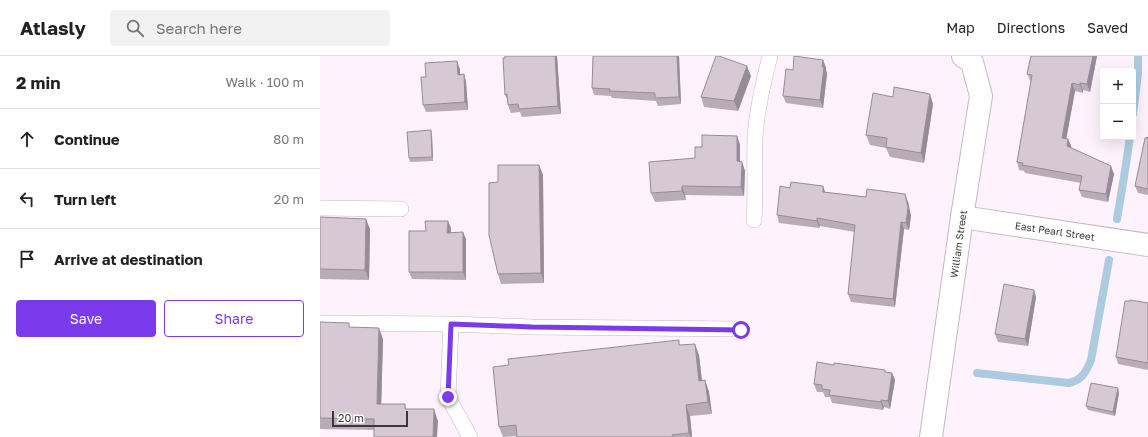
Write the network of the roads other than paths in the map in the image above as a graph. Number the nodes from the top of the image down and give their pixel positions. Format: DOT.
graph roads {
  1 [pos="770,56"];
  2 [pos="963,56"];
  3 [pos="320,208"];
  4 [pos="401,209"];
  5 [pos="962,217"];
  6 [pos="754,220"];
  7 [pos="1148,245"];
  8 [pos="320,323"];
  9 [pos="451,324"];
  10 [pos="741,330"];
  11 [pos="470,437"];
  12 [pos="931,437"];
  1 -- 6 [label="lane"];
  2 -- 5 [label="street, William Street"];
  3 -- 4 [label="lane"];
  5 -- 7 [label="street, East Pearl Street"];
  5 -- 12 [label="street, William Street"];
  8 -- 9 [label="lane"];
  9 -- 10 [label="lane"];
  9 -- 11 [label="lane"];
}
